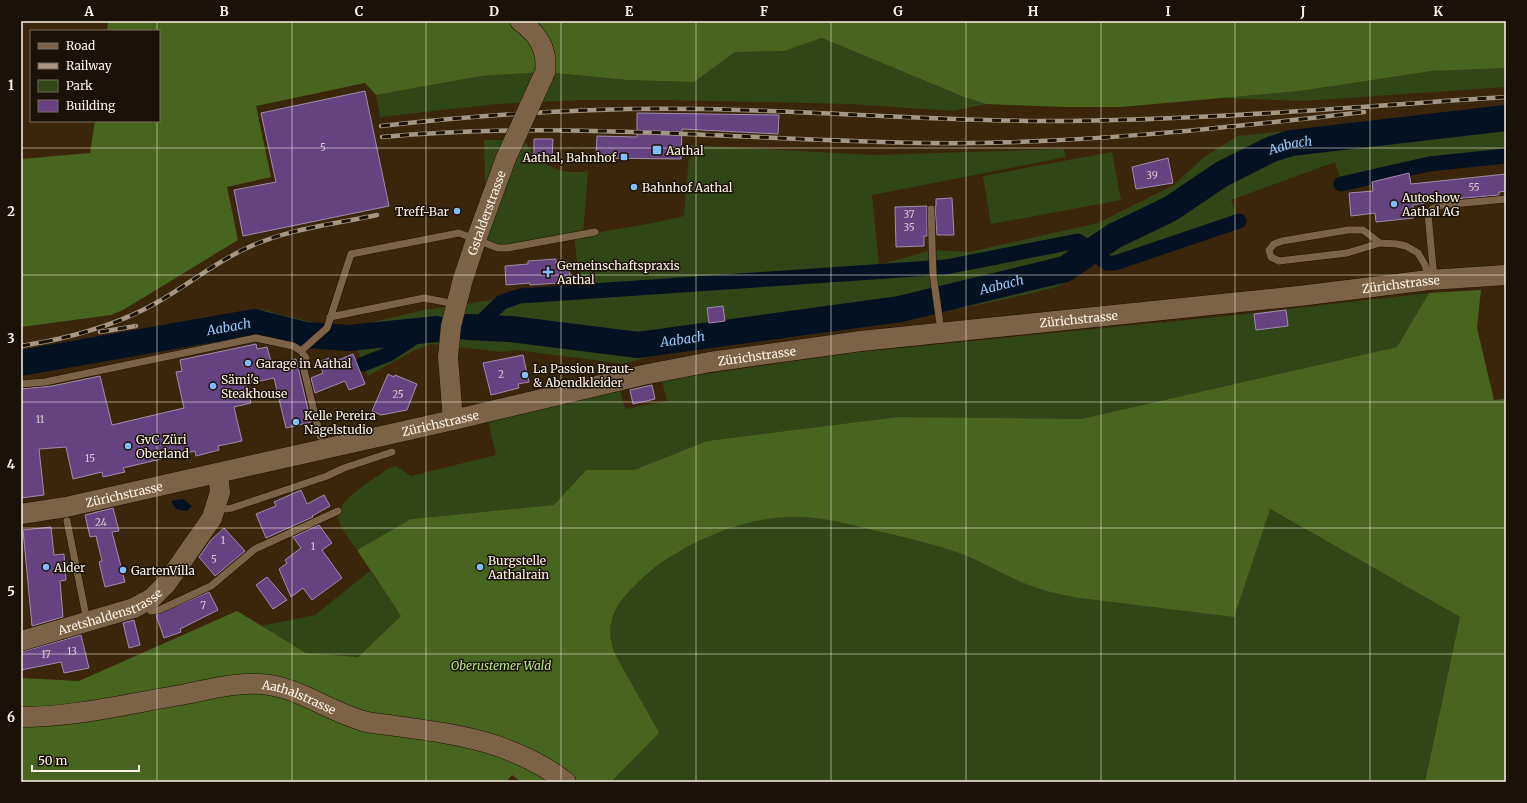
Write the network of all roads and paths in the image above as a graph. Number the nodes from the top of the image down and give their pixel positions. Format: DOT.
graph roads {
  1 [pos="520,21"];
  2 [pos="1506,199"];
  3 [pos="931,209"];
  4 [pos="595,232"];
  5 [pos="476,240"];
  6 [pos="1380,243"];
  7 [pos="1506,275"];
  8 [pos="1432,280"];
  9 [pos="456,304"];
  10 [pos="330,317"];
  11 [pos="941,334"];
  12 [pos="303,348"];
  13 [pos="21,384"];
  14 [pos="453,420"];
  15 [pos="320,436"];
  16 [pos="392,452"];
  17 [pos="218,473"];
  18 [pos="217,506"];
  19 [pos="338,511"];
  20 [pos="21,514"];
  21 [pos="67,521"];
  22 [pos="144,603"];
  23 [pos="87,621"];
  24 [pos="21,641"];
  25 [pos="21,717"];
  26 [pos="566,782"];
  1 -- 5 [label="main road, Gstalderstrasse, bridge"];
  2 -- 8 [label="lane"];
  3 -- 11 [label="lane"];
  4 -- 5 [label="lane"];
  5 -- 9 [label="main road, Gstalderstrasse"];
  5 -- 10 [label="lane"];
  6 -- 6 [label="lane"];
  6 -- 8 [label="lane"];
  7 -- 8 [label="main road, Zürichstrasse"];
  8 -- 11 [label="main road, Zürichstrasse"];
  9 -- 10 [label="lane"];
  9 -- 14 [label="main road, Gstalderstrasse"];
  10 -- 12 [label="lane"];
  11 -- 14 [label="main road, Zürichstrasse"];
  12 -- 13 [label="lane"];
  12 -- 15 [label="lane"];
  14 -- 17 [label="main road, Zürichstrasse"];
  16 -- 18 [label="lane"];
  17 -- 18 [label="main road, Aretshaldenstrasse"];
  17 -- 20 [label="main road, Zürichstrasse"];
  18 -- 22 [label="main road, Aretshaldenstrasse"];
  19 -- 22 [label="lane"];
  21 -- 23 [label="lane"];
  22 -- 23 [label="main road, Aretshaldenstrasse"];
  23 -- 24 [label="main road, Aretshaldenstrasse"];
  25 -- 26 [label="main road, Aathalstrasse"];
}
